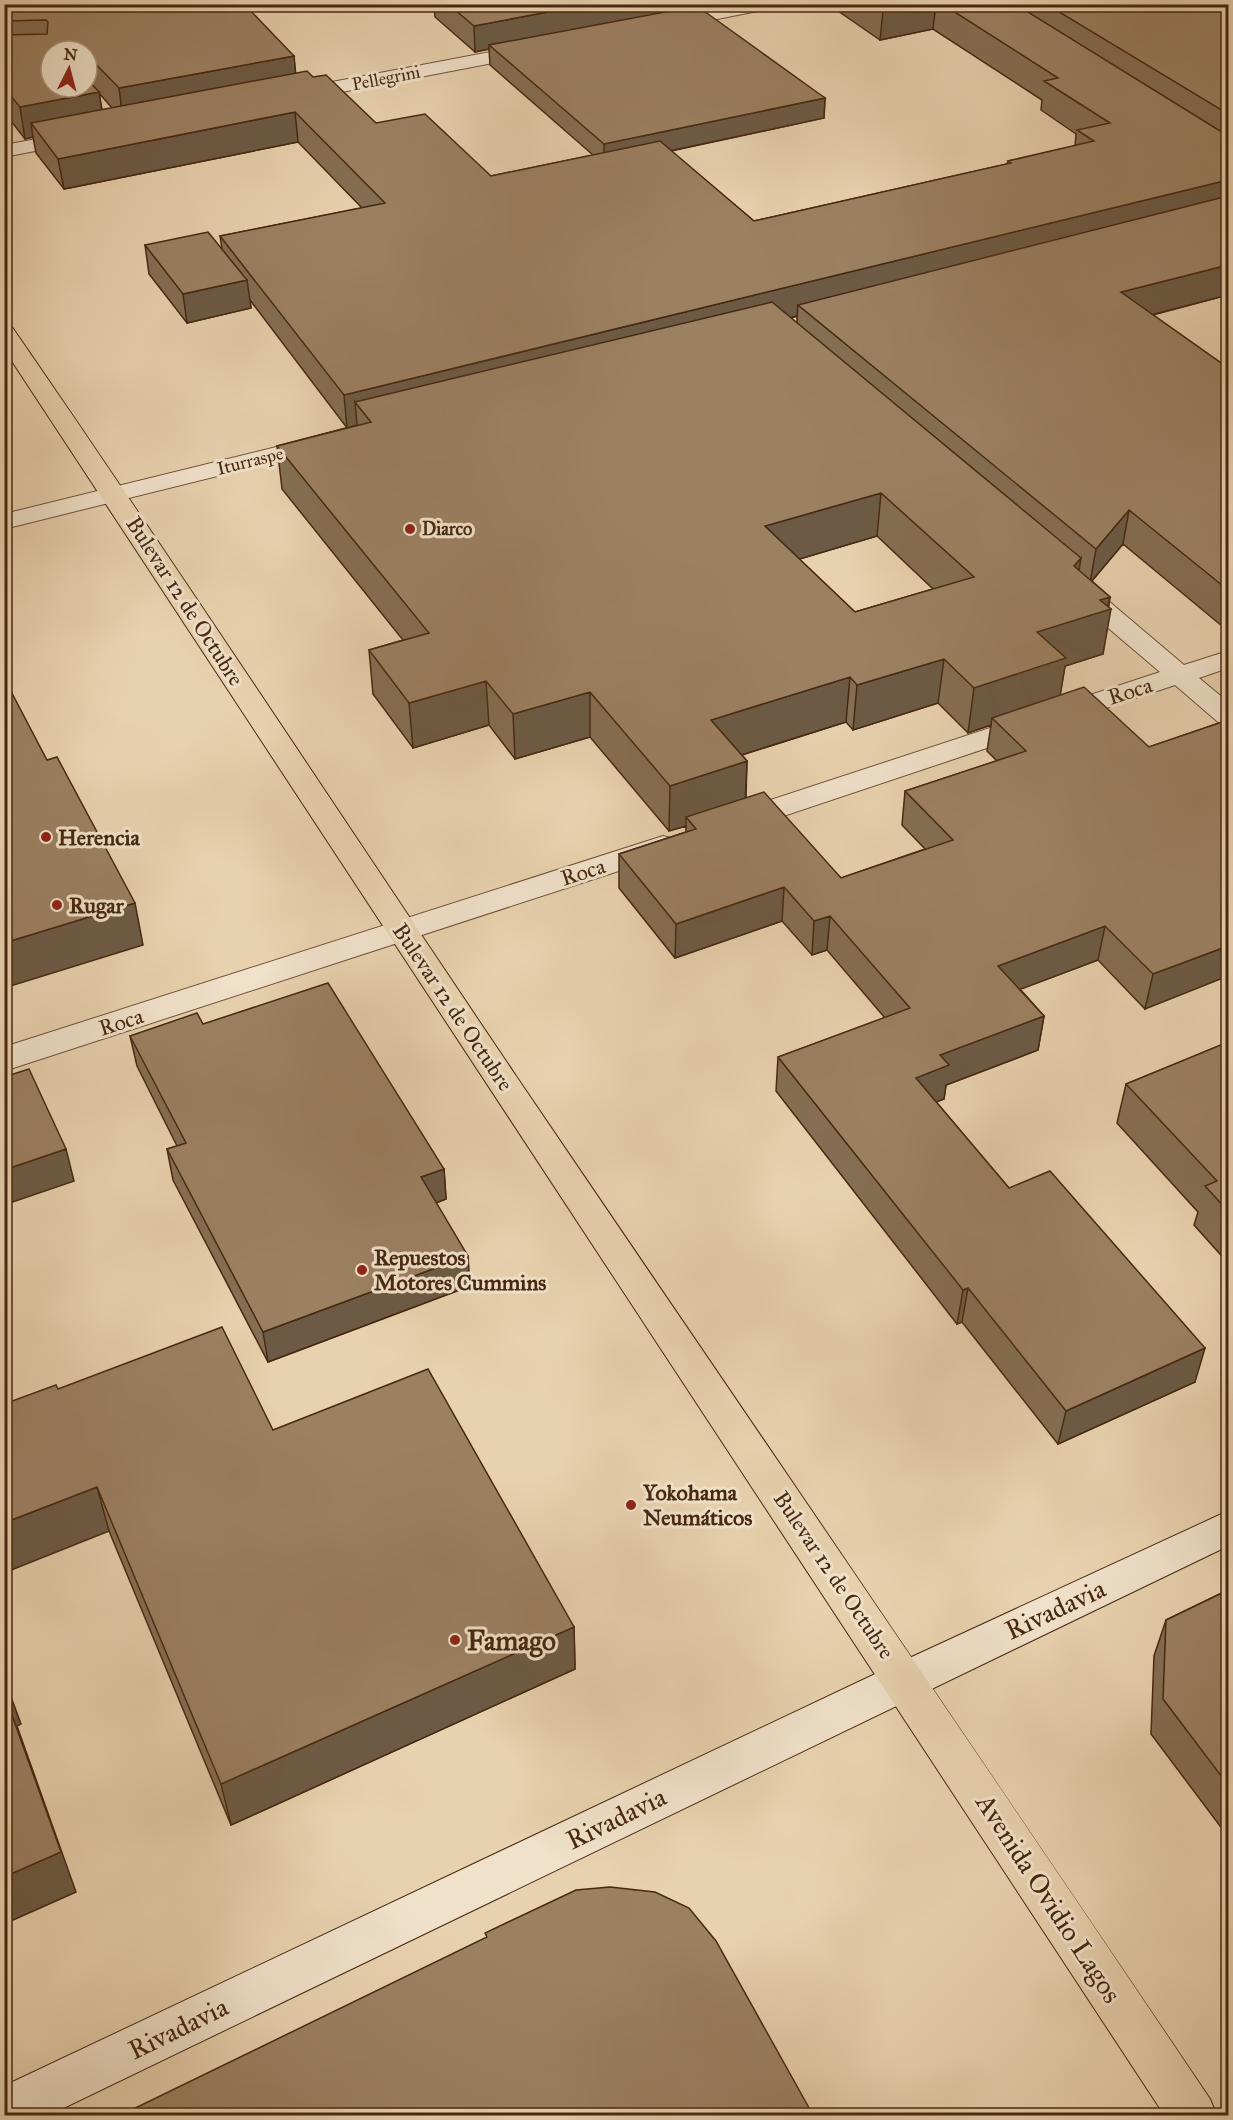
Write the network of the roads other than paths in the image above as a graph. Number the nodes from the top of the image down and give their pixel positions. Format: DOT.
graph roads {
  1 [pos="768,4"];
  2 [pos="652,27"];
  3 [pos="548,47"];
  4 [pos="282,98"];
  5 [pos="97,134"];
  6 [pos="4,152"];
  7 [pos="4,332"];
  8 [pos="346,437"];
  9 [pos="115,494"];
  10 [pos="4,522"];
  11 [pos="1054,568"];
  12 [pos="1228,659"];
  13 [pos="1180,675"];
  14 [pos="1228,716"];
  15 [pos="403,932"];
  16 [pos="4,1059"];
  17 [pos="1228,1528"];
  18 [pos="905,1680"];
  19 [pos="4,2111"];
  20 [pos="1193,2115"];
  1 -- 2 [label="street"];
  3 -- 4 [label="street, Pellegrini"];
  5 -- 6 [label="street"];
  7 -- 9 [label="highway, Bulevar 12 de Octubre"];
  8 -- 9 [label="street, Iturraspe"];
  9 -- 10 [label="street, Iturraspe"];
  9 -- 15 [label="highway, Bulevar 12 de Octubre"];
  11 -- 13 [label="street"];
  12 -- 13 [label="street, Roca"];
  13 -- 14 [label="street"];
  13 -- 15 [label="street, Roca"];
  15 -- 16 [label="street, Roca"];
  15 -- 18 [label="highway, Bulevar 12 de Octubre"];
  17 -- 18 [label="street, Rivadavia"];
  18 -- 19 [label="street, Rivadavia"];
  18 -- 20 [label="highway, Avenida Ovidio Lagos"];
}
